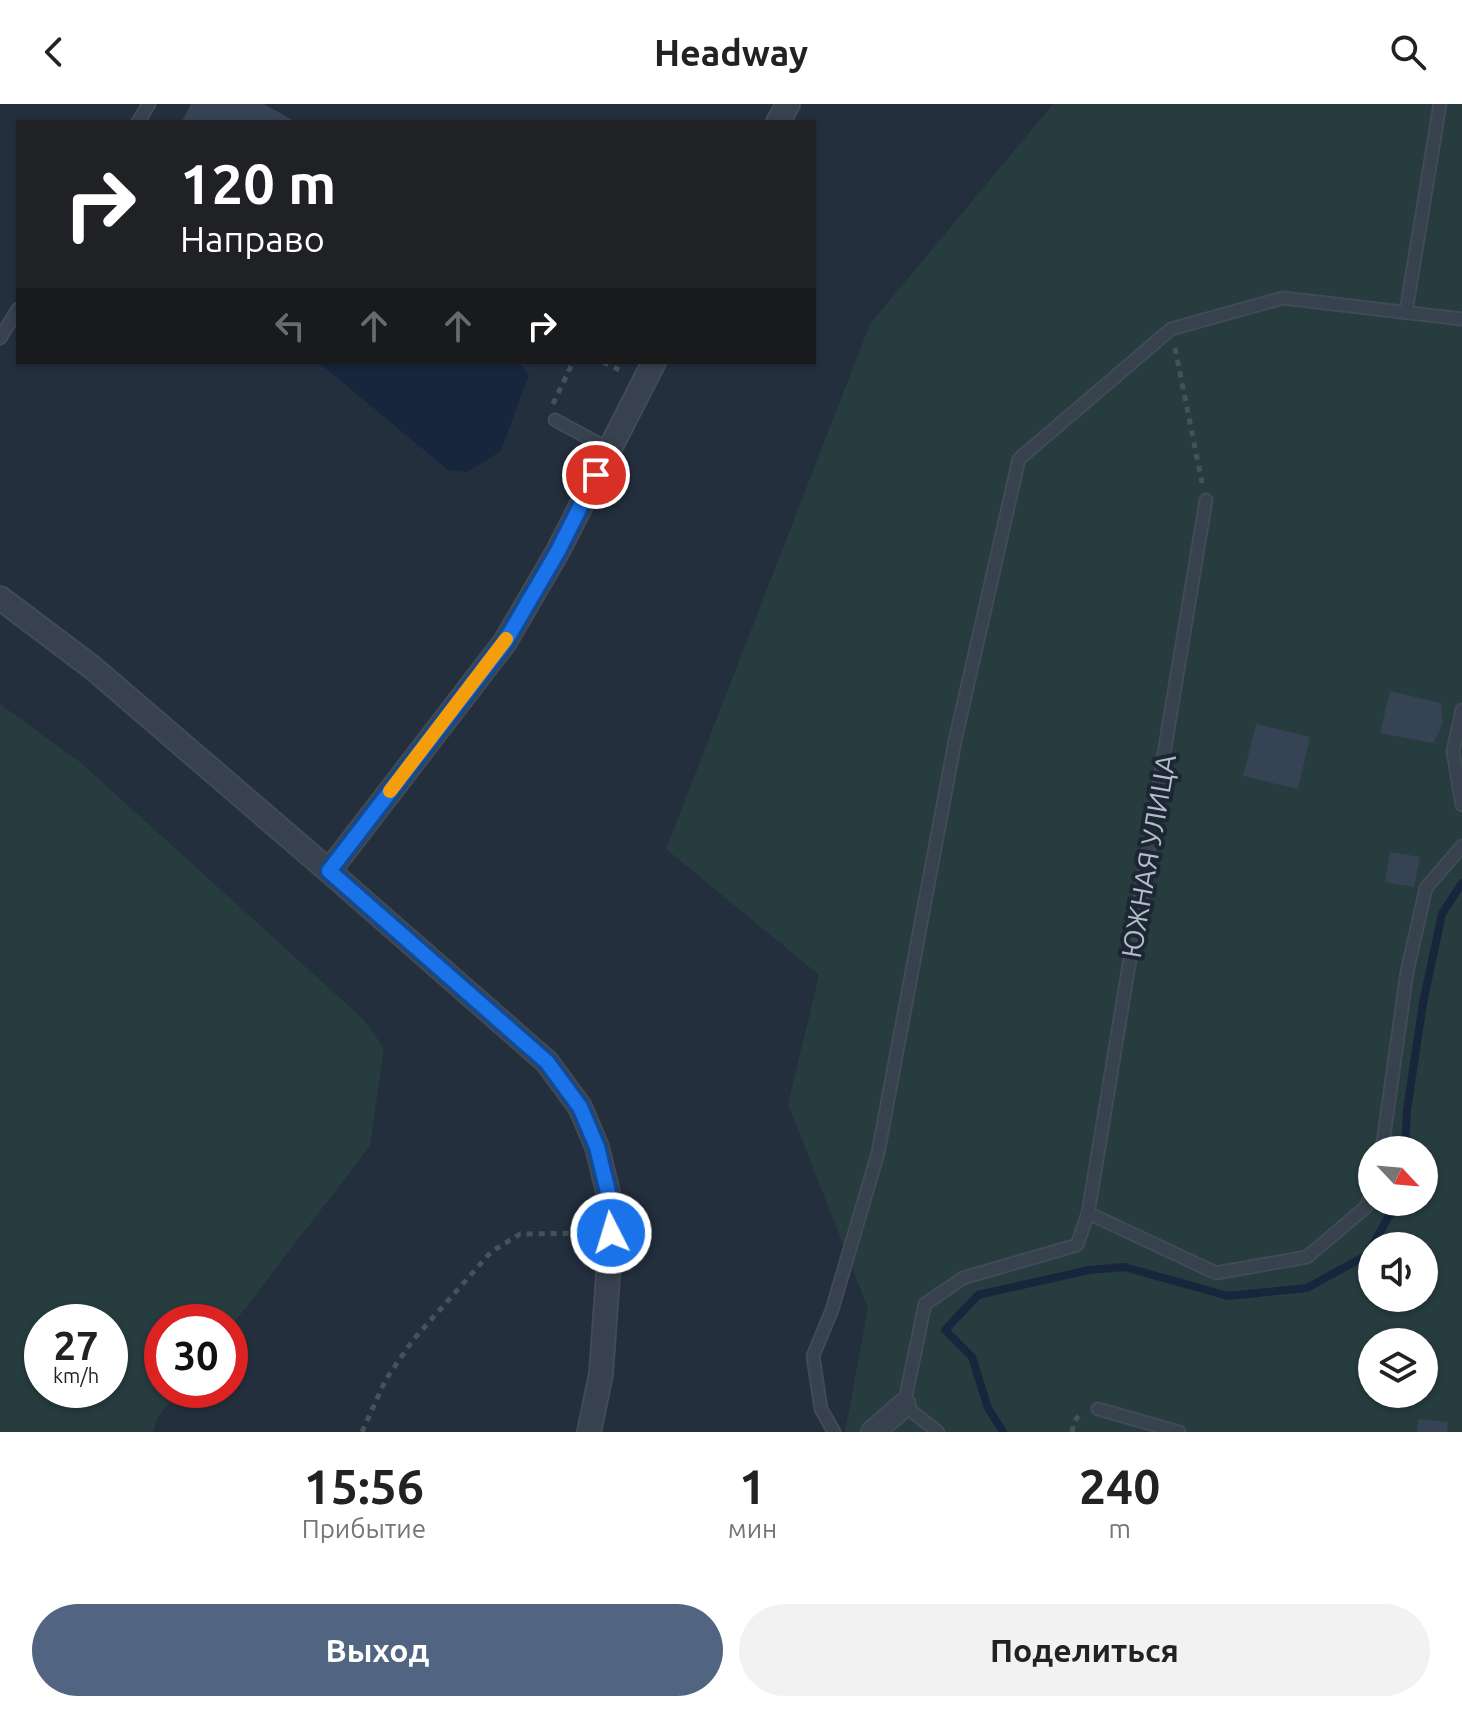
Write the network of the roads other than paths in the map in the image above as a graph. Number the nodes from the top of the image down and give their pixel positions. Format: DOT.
graph roads {
  1 [pos="1440,104"];
  2 [pos="16,312"];
  3 [pos="1406,312"];
  4 [pos="1462,319"];
  5 [pos="0,338"];
  6 [pos="653,364"];
  7 [pos="555,420"];
  8 [pos="609,449"];
  9 [pos="1206,500"];
  10 [pos="0,598"];
  11 [pos="1462,710"];
  12 [pos="1462,805"];
  13 [pos="1462,846"];
  14 [pos="329,871"];
  15 [pos="1384,1136"];
  16 [pos="1088,1213"];
  17 [pos="1358,1214"];
  18 [pos="904,1405"];
  19 [pos="1098,1409"];
  20 [pos="589,1432"];
  21 [pos="834,1432"];
  22 [pos="873,1432"];
  23 [pos="938,1432"];
  24 [pos="1179,1432"];
  1 -- 3 [label="lane"];
  2 -- 5 [label="lane"];
  3 -- 4 [label="lane"];
  3 -- 21 [label="lane"];
  6 -- 8 [label="street"];
  7 -- 8 [label="lane"];
  8 -- 14 [label="street"];
  9 -- 16 [label="lane, ЮЖНАЯ УЛИЦА"];
  10 -- 14 [label="street"];
  11 -- 12 [label="lane"];
  13 -- 15 [label="lane"];
  14 -- 20 [label="street"];
  16 -- 17 [label="lane"];
  16 -- 18 [label="lane, ЮЖНАЯ УЛИЦА"];
  18 -- 22 [label="street"];
  18 -- 23 [label="lane"];
  19 -- 24 [label="lane"];
}
